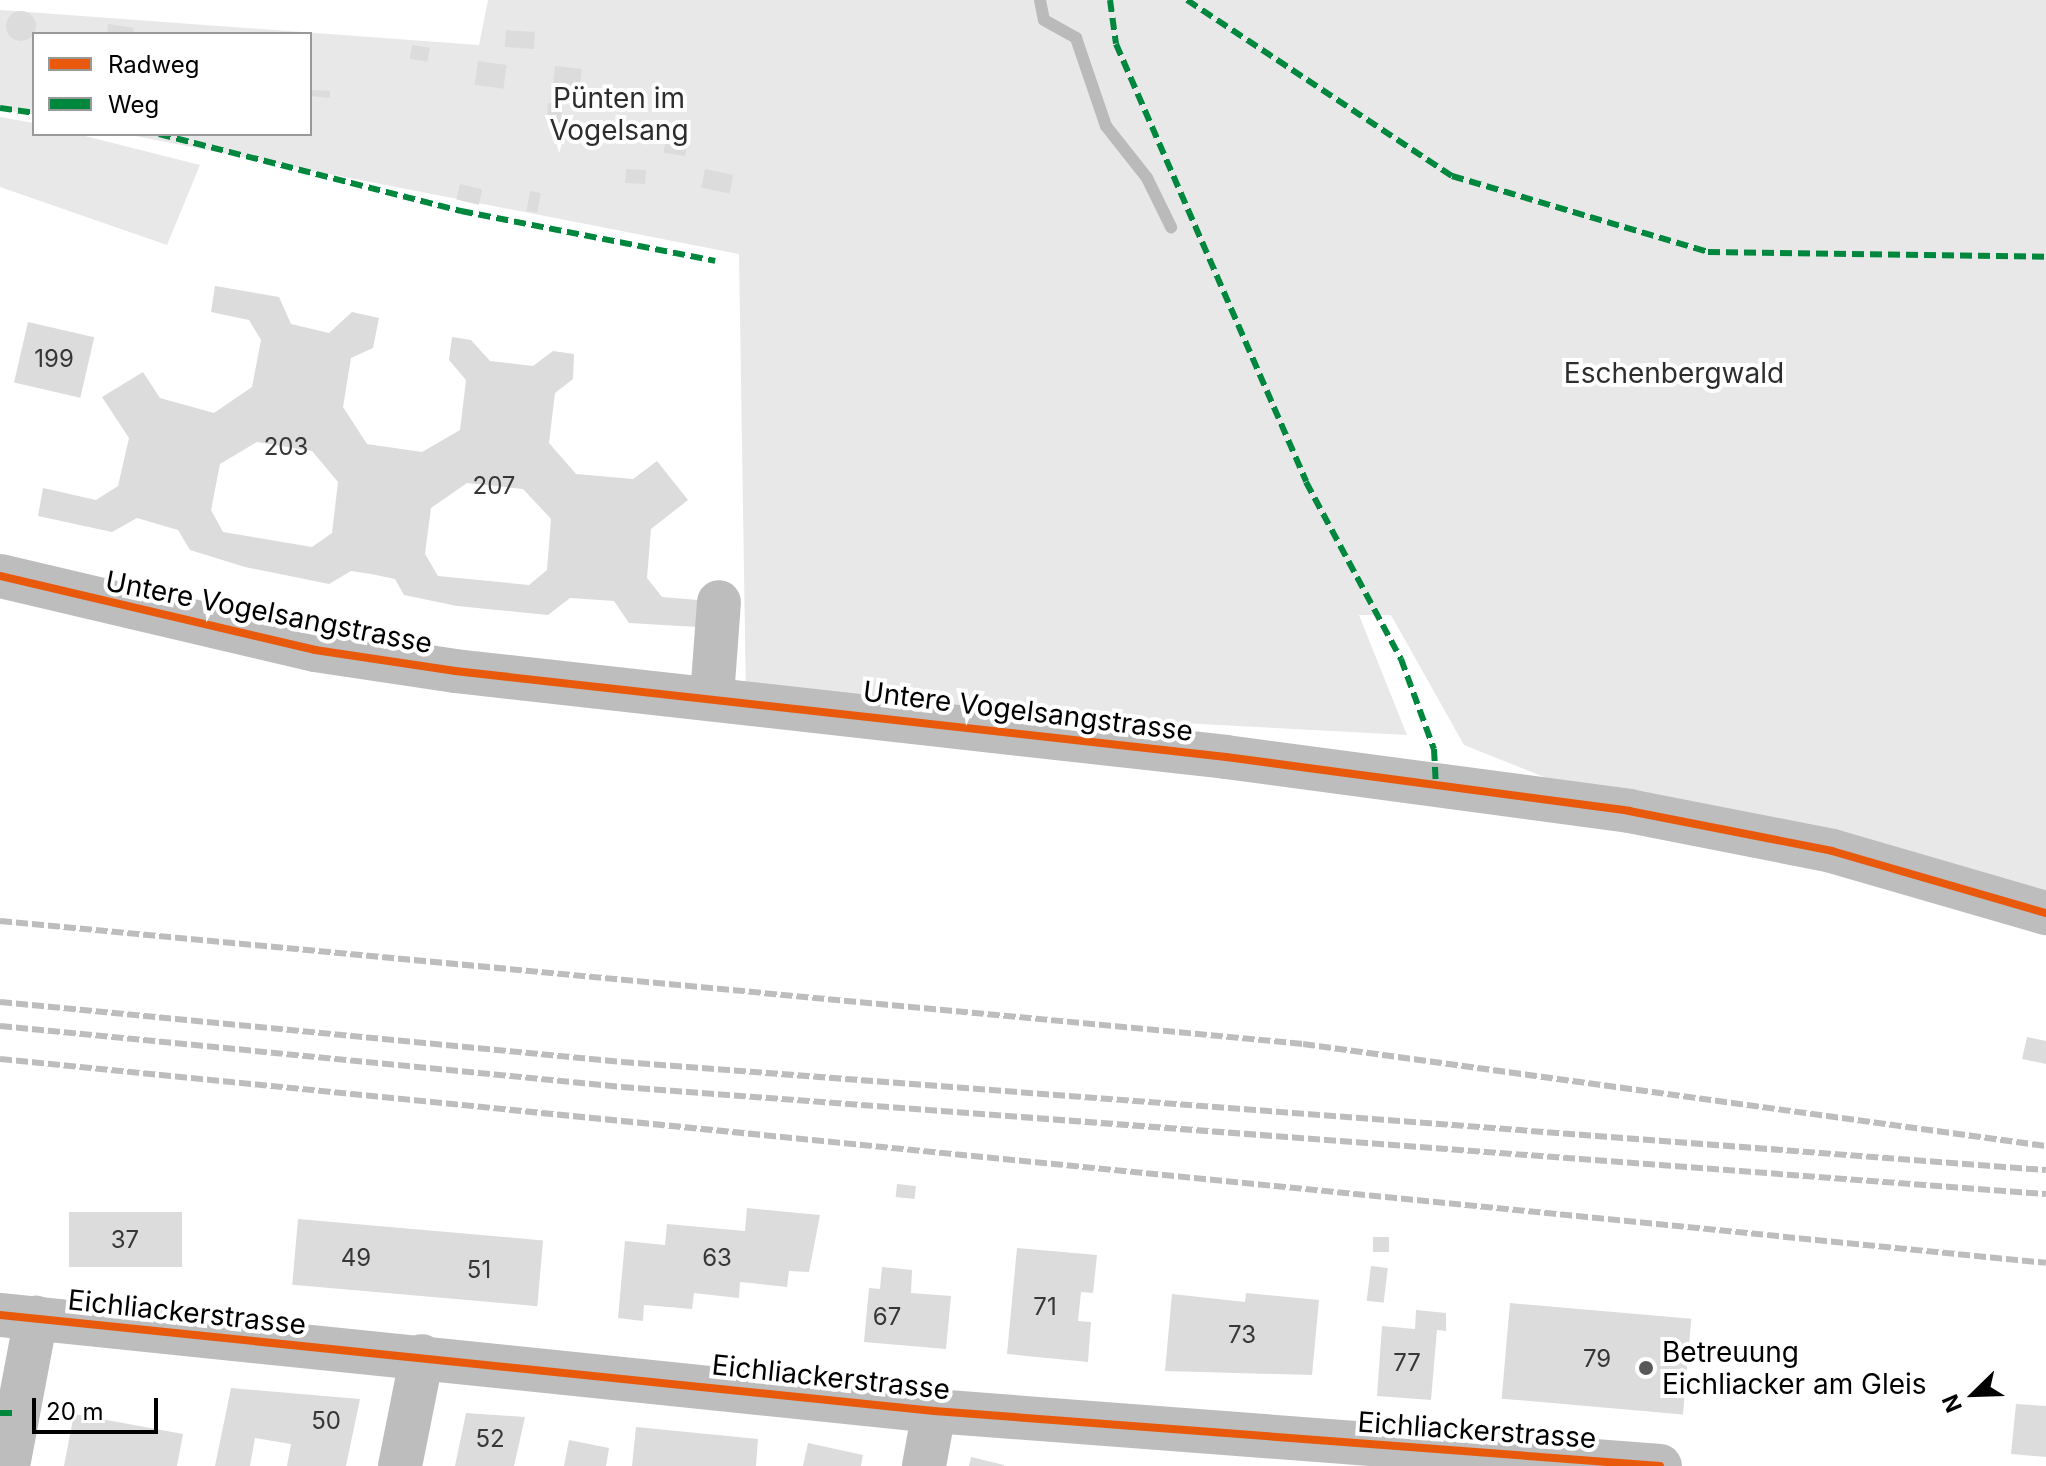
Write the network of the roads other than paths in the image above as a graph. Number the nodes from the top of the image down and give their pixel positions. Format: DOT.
graph roads {
  1 [pos="0,576"];
  2 [pos="719,602"];
  3 [pos="712,697"];
  4 [pos="2046,913"];
  5 [pos="18,1317"];
  6 [pos="422,1356"];
  7 [pos="934,1411"];
  8 [pos="9,1413"];
  9 [pos="1426,1457"];
  10 [pos="8,1466"];
  11 [pos="400,1466"];
  12 [pos="924,1466"];
  13 [pos="1660,1466"];
  1 -- 3 [label="main road, Untere Vogelsangstrasse"];
  2 -- 3 [label="main road"];
  3 -- 4 [label="main road, Untere Vogelsangstrasse"];
  5 -- 6 [label="main road, Eichliackerstrasse"];
  5 -- 8 [label="main road"];
  6 -- 7 [label="main road, Eichliackerstrasse"];
  6 -- 11 [label="main road"];
  7 -- 9 [label="main road, Eichliackerstrasse"];
  7 -- 12 [label="main road"];
  8 -- 10 [label="main road"];
  9 -- 13 [label="main road, Eichliackerstrasse"];
}
